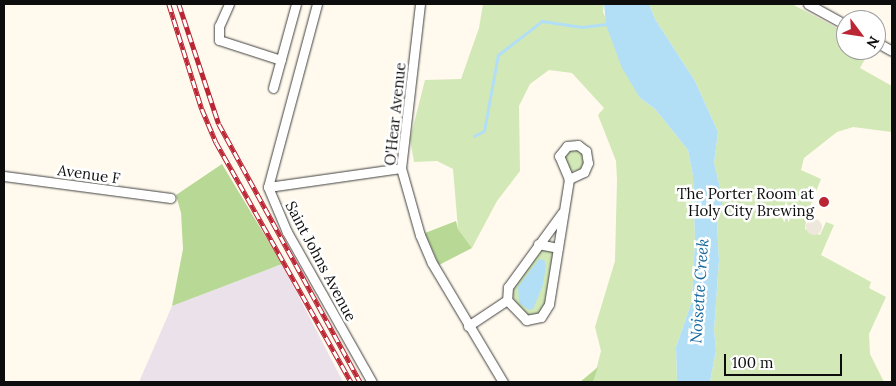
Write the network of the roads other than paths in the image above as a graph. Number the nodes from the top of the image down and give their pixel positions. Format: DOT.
graph roads {
  1 [pos="229,4"];
  2 [pos="296,4"];
  3 [pos="317,4"];
  4 [pos="420,4"];
  5 [pos="808,4"];
  6 [pos="836,19"];
  7 [pos="281,60"];
  8 [pos="274,88"];
  9 [pos="401,168"];
  10 [pos="4,176"];
  11 [pos="569,179"];
  12 [pos="268,187"];
  13 [pos="171,198"];
  14 [pos="562,213"];
  15 [pos="538,244"];
  16 [pos="558,248"];
  17 [pos="507,300"];
  18 [pos="468,326"];
  19 [pos="372,382"];
  20 [pos="503,382"];
  1 -- 7 [label="street"];
  2 -- 7 [label="street"];
  3 -- 12 [label="street"];
  4 -- 9 [label="street, O'Hear Avenue"];
  5 -- 6 [label="street"];
  7 -- 8 [label="street"];
  9 -- 12 [label="street"];
  9 -- 18 [label="street, O'Hear Avenue"];
  10 -- 13 [label="street, Avenue F"];
  11 -- 14 [label="street"];
  12 -- 19 [label="street, Saint Johns Avenue"];
  14 -- 15 [label="street"];
  14 -- 16 [label="street"];
  15 -- 16 [label="street"];
  15 -- 17 [label="street"];
  16 -- 17 [label="street"];
  17 -- 18 [label="street"];
  18 -- 20 [label="street, O'Hear Avenue"];
}
